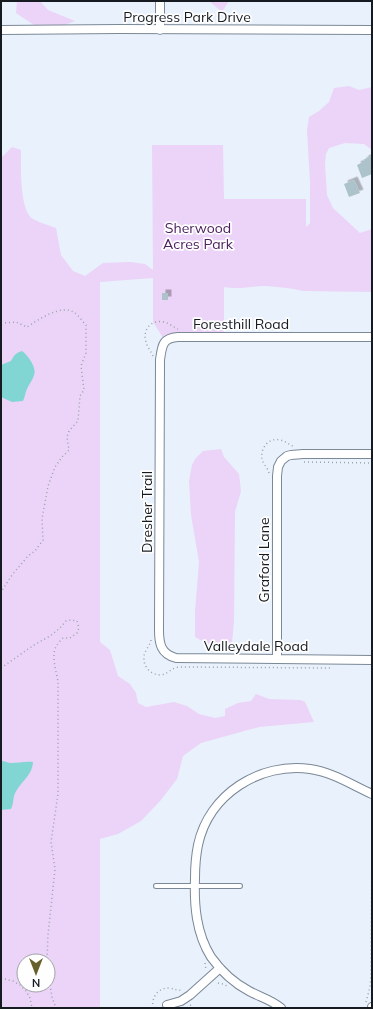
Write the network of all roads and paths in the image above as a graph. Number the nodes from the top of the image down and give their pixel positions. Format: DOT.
graph roads {
  1 [pos="160,1"];
  2 [pos="1,30"];
  3 [pos="160,30"];
  4 [pos="372,30"];
  5 [pos="1,323"];
  6 [pos="183,330"];
  7 [pos="372,337"];
  8 [pos="153,359"];
  9 [pos="160,394"];
  10 [pos="297,448"];
  11 [pos="372,454"];
  12 [pos="299,462"];
  13 [pos="372,463"];
  14 [pos="270,476"];
  15 [pos="1,592"];
  16 [pos="159,630"];
  17 [pos="152,636"];
  18 [pos="277,660"];
  19 [pos="372,660"];
  20 [pos="1,668"];
  21 [pos="335,668"];
  22 [pos="372,794"];
  23 [pos="372,830"];
  24 [pos="156,886"];
  25 [pos="195,886"];
  26 [pos="240,886"];
  27 [pos="47,953"];
  28 [pos="204,959"];
  29 [pos="220,968"];
  30 [pos="206,971"];
  31 [pos="1,978"];
  32 [pos="187,988"];
  33 [pos="51,993"];
  34 [pos="167,1005"];
  35 [pos="370,1006"];
  36 [pos="32,1008"];
  37 [pos="56,1008"];
  38 [pos="153,1008"];
  39 [pos="281,1008"];
  1 -- 3 [label="street"];
  2 -- 3 [label="street, Progress Park Drive"];
  3 -- 4 [label="street, Progress Park Drive"];
  5 -- 15 [label="path"];
  6 -- 8 [label="path"];
  7 -- 9 [label="street, Foresthill Road"];
  9 -- 16 [label="street, Dresher Trail"];
  10 -- 14 [label="path"];
  11 -- 18 [label="street, Graford Lane"];
  12 -- 13 [label="path"];
  16 -- 18 [label="street, Valleydale Road"];
  17 -- 21 [label="path"];
  18 -- 19 [label="street, Valleydale Road"];
  20 -- 27 [label="path"];
  22 -- 25 [label="street"];
  23 -- 35 [label="path"];
  24 -- 25 [label="lane"];
  25 -- 26 [label="lane"];
  25 -- 29 [label="street"];
  28 -- 30 [label="path"];
  29 -- 34 [label="street"];
  29 -- 39 [label="street"];
  31 -- 36 [label="path"];
  32 -- 38 [label="path"];
  33 -- 37 [label="path"];
}
